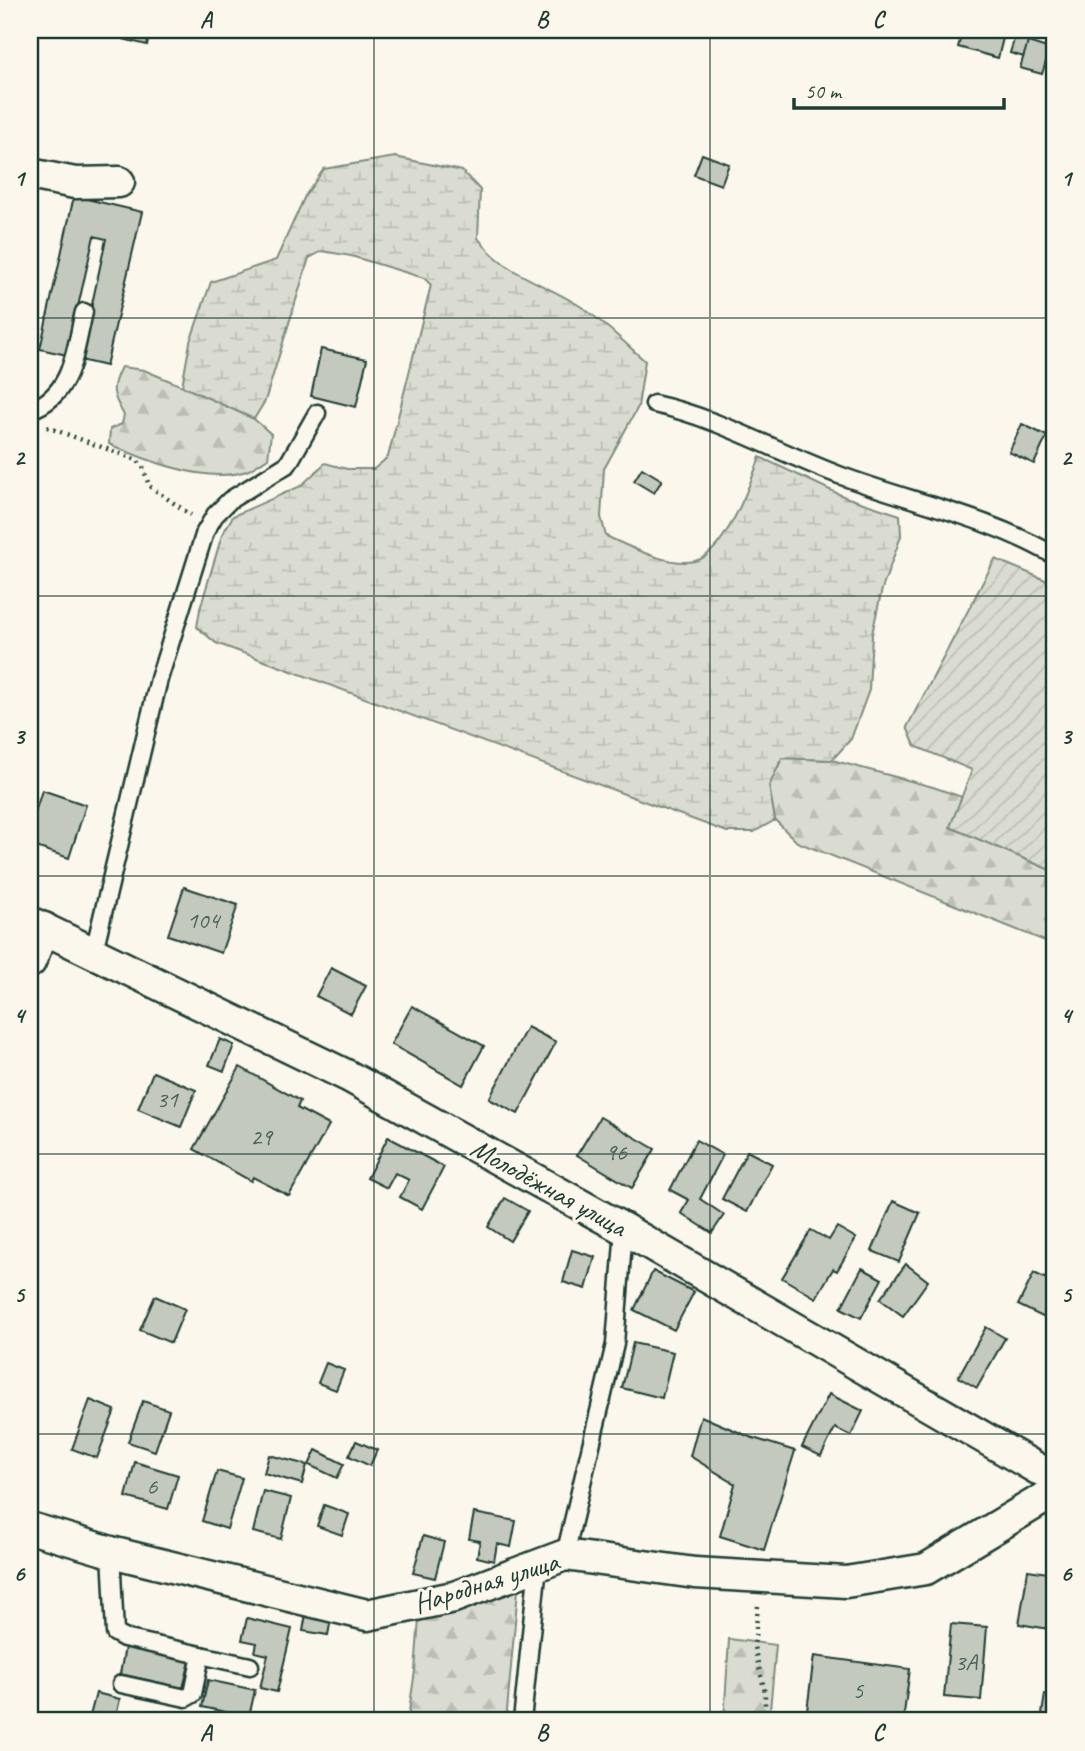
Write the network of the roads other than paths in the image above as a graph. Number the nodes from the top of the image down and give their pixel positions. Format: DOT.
graph roads {
  1 [pos="30,174"];
  2 [pos="119,182"];
  3 [pos="84,312"];
  4 [pos="654,404"];
  5 [pos="30,410"];
  6 [pos="317,413"];
  7 [pos="1055,556"];
  8 [pos="37,925"];
  9 [pos="94,951"];
  10 [pos="30,962"];
  11 [pos="624,1229"];
  12 [pos="1055,1476"];
  13 [pos="1055,1489"];
  14 [pos="30,1528"];
  15 [pos="111,1552"];
  16 [pos="551,1560"];
  17 [pos="201,1655"];
  18 [pos="250,1666"];
  19 [pos="121,1684"];
  20 [pos="522,1721"];
  1 -- 2 [label="street"];
  3 -- 5 [label="lane"];
  4 -- 7 [label="lane"];
  6 -- 9 [label="lane"];
  8 -- 9 [label="street, Молодёжная улица"];
  8 -- 10 [label="street"];
  9 -- 11 [label="street, Молодёжная улица"];
  11 -- 12 [label="street, Молодёжная улица"];
  11 -- 16 [label="lane"];
  13 -- 16 [label="street, Народная улица"];
  14 -- 15 [label="street, Народная улица"];
  15 -- 16 [label="street, Народная улица"];
  15 -- 17 [label="lane"];
  16 -- 20 [label="lane"];
  17 -- 18 [label="lane"];
  17 -- 19 [label="lane"];
}
